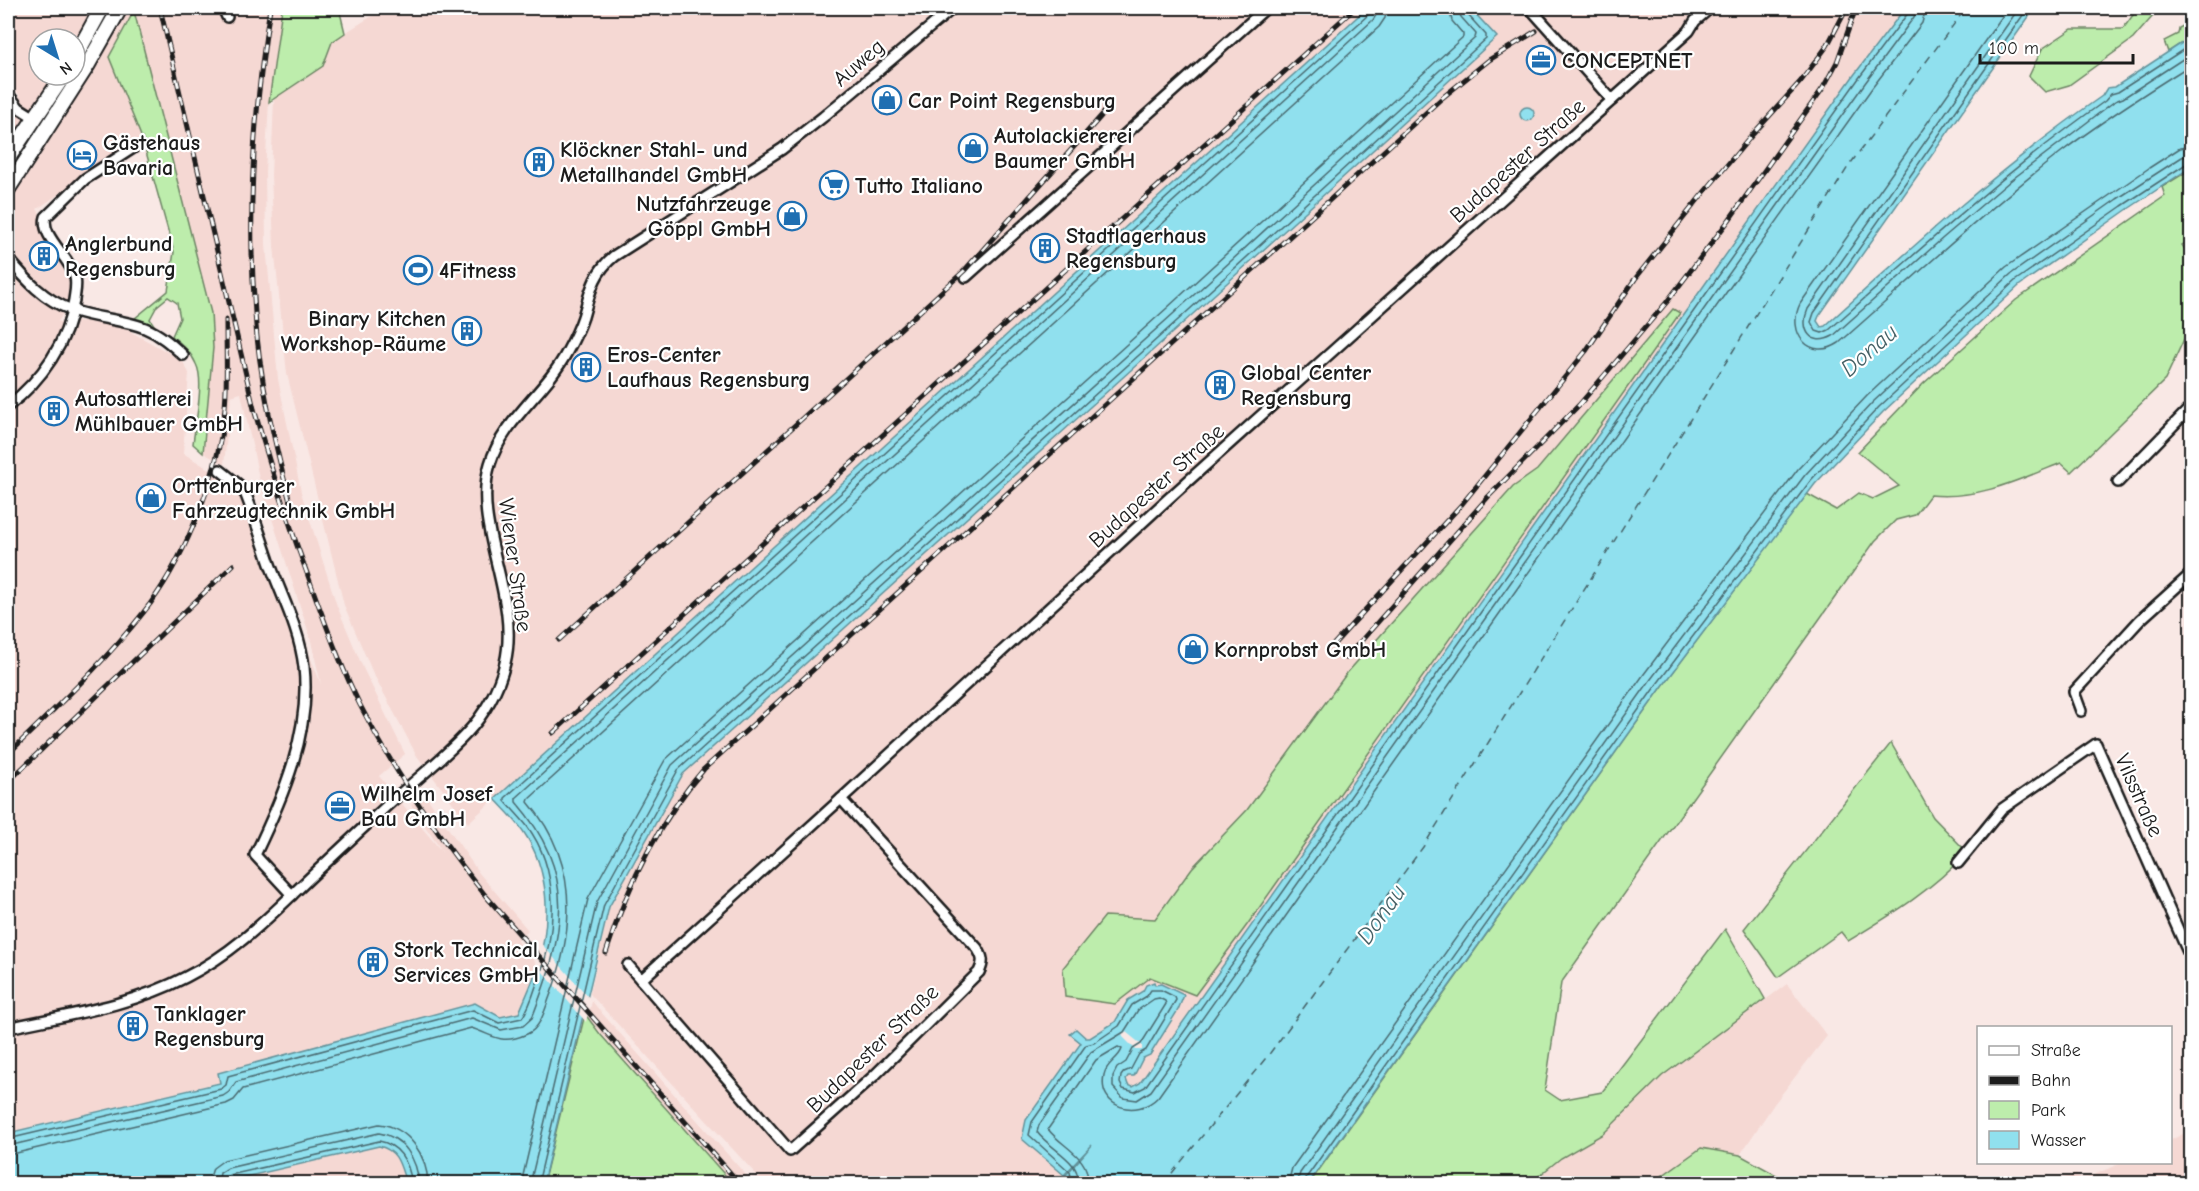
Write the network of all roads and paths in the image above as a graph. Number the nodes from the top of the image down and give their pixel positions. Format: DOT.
graph roads {
  1 [pos="102,8"];
  2 [pos="120,8"];
  3 [pos="953,8"];
  4 [pos="1266,8"];
  5 [pos="1530,8"];
  6 [pos="1710,8"];
  7 [pos="87,35"];
  8 [pos="56,87"];
  9 [pos="8,94"];
  10 [pos="1612,100"];
  11 [pos="35,118"];
  12 [pos="788,145"];
  13 [pos="133,148"];
  14 [pos="8,158"];
  15 [pos="8,189"];
  16 [pos="8,258"];
  17 [pos="966,277"];
  18 [pos="73,310"];
  19 [pos="183,355"];
  20 [pos="8,406"];
  21 [pos="2192,406"];
  22 [pos="220,470"];
  23 [pos="2118,482"];
  24 [pos="2192,573"];
  25 [pos="2081,711"];
  26 [pos="841,799"];
  27 [pos="1958,862"];
  28 [pos="292,895"];
  29 [pos="2192,961"];
  30 [pos="628,965"];
  31 [pos="641,980"];
  32 [pos="8,1028"];
  1 -- 7 [label="main road"];
  2 -- 15 [label="main road"];
  3 -- 12 [label="street, Auweg"];
  4 -- 17 [label="street"];
  5 -- 10 [label="street"];
  6 -- 10 [label="street, Budapester Straße"];
  8 -- 11 [label="main road"];
  9 -- 11 [label="street"];
  10 -- 26 [label="street, Budapester Straße"];
  11 -- 14 [label="main road"];
  12 -- 28 [label="street, Wiener Straße"];
  13 -- 18 [label="street"];
  16 -- 18 [label="street"];
  18 -- 19 [label="street"];
  18 -- 20 [label="street"];
  21 -- 23 [label="street"];
  22 -- 28 [label="street"];
  24 -- 25 [label="street"];
  26 -- 31 [label="street, Budapester Straße"];
  26 -- 31 [label="street, Budapester Straße"];
  27 -- 29 [label="street, Vilsstraße"];
  28 -- 32 [label="street, Wiener Straße"];
  30 -- 31 [label="street, Budapester Straße"];
}
